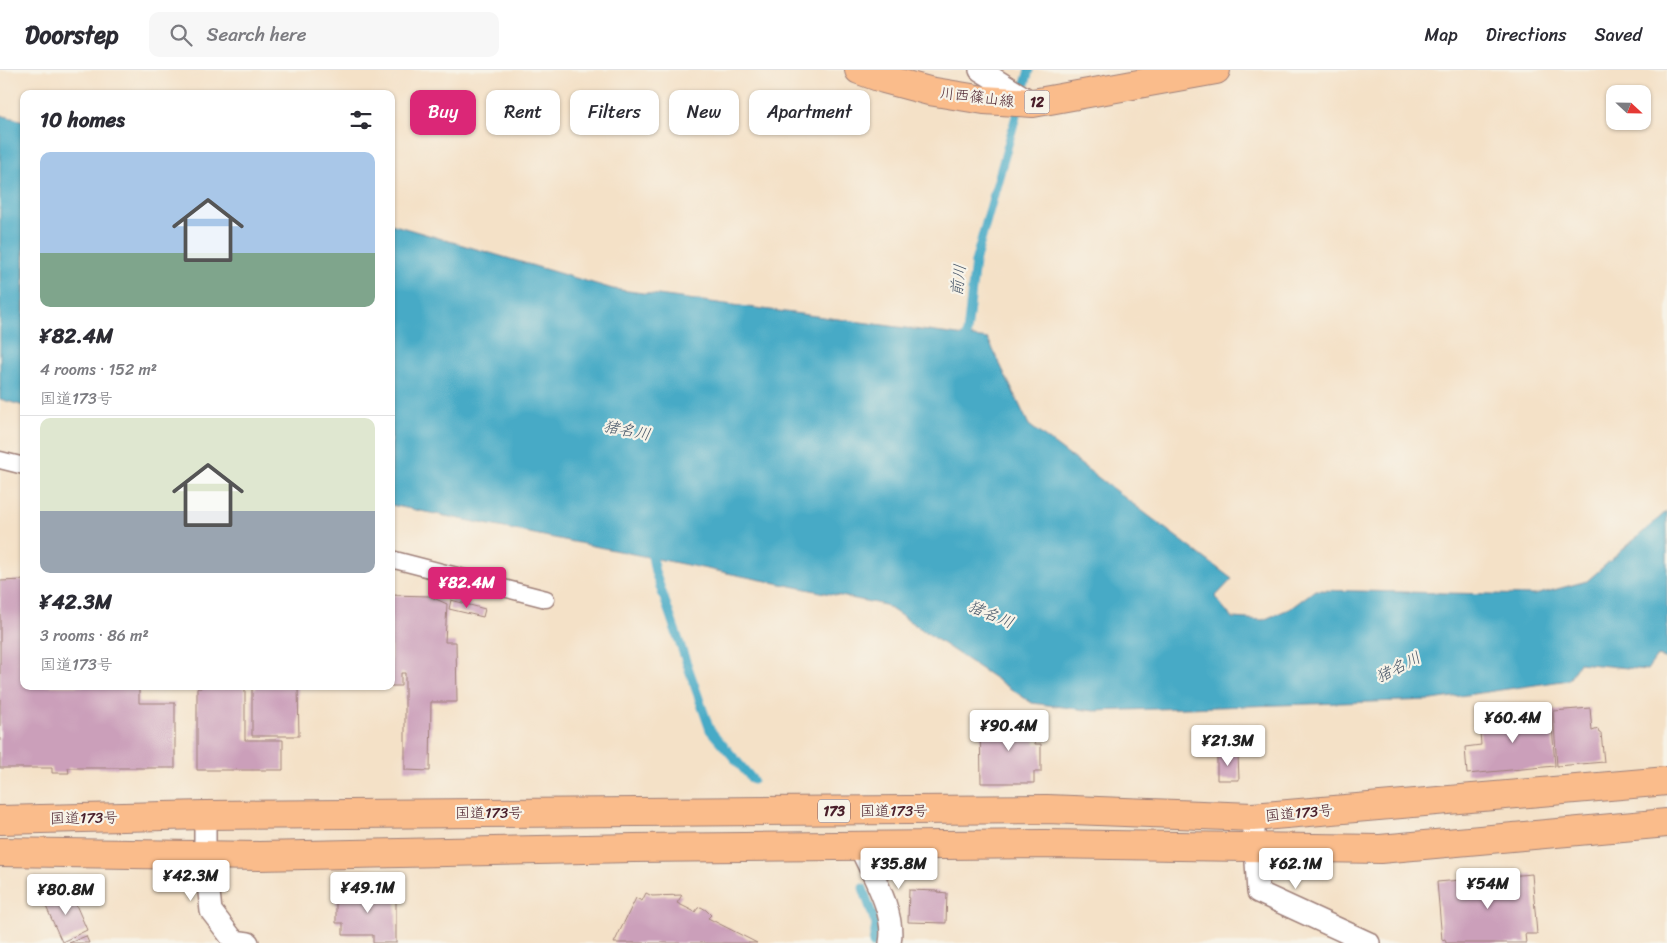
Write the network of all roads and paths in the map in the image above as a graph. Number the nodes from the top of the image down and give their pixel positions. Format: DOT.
graph roads {
  1 [pos="859,70"];
  2 [pos="980,70"];
  3 [pos="1216,70"];
  4 [pos="1032,103"];
  5 [pos="0,460"];
  6 [pos="20,465"];
  7 [pos="395,561"];
  8 [pos="546,599"];
  9 [pos="1667,781"];
  10 [pos="205,815"];
  11 [pos="1254,817"];
  12 [pos="0,820"];
  13 [pos="1667,823"];
  14 [pos="859,845"];
  15 [pos="1256,847"];
  16 [pos="0,852"];
  17 [pos="205,855"];
  18 [pos="248,943"];
  19 [pos="890,943"];
  20 [pos="1369,943"];
  1 -- 4 [label="main road, 川西篠山線 / 12"];
  2 -- 4 [label="street"];
  3 -- 4 [label="main road, 川西篠山線 / 12"];
  5 -- 6 [label="street"];
  7 -- 8 [label="street"];
  9 -- 11 [label="main road, 国道173号 / 173"];
  10 -- 11 [label="main road, 国道173号 / 173"];
  10 -- 12 [label="main road, 国道173号 / 173"];
  10 -- 17 [label="street"];
  11 -- 15 [label="street"];
  13 -- 15 [label="main road, 国道173号"];
  14 -- 15 [label="main road, 国道173号"];
  14 -- 17 [label="main road, 国道173号"];
  14 -- 19 [label="street"];
  15 -- 20 [label="street"];
  16 -- 17 [label="main road, 国道173号"];
  17 -- 18 [label="street"];
}
